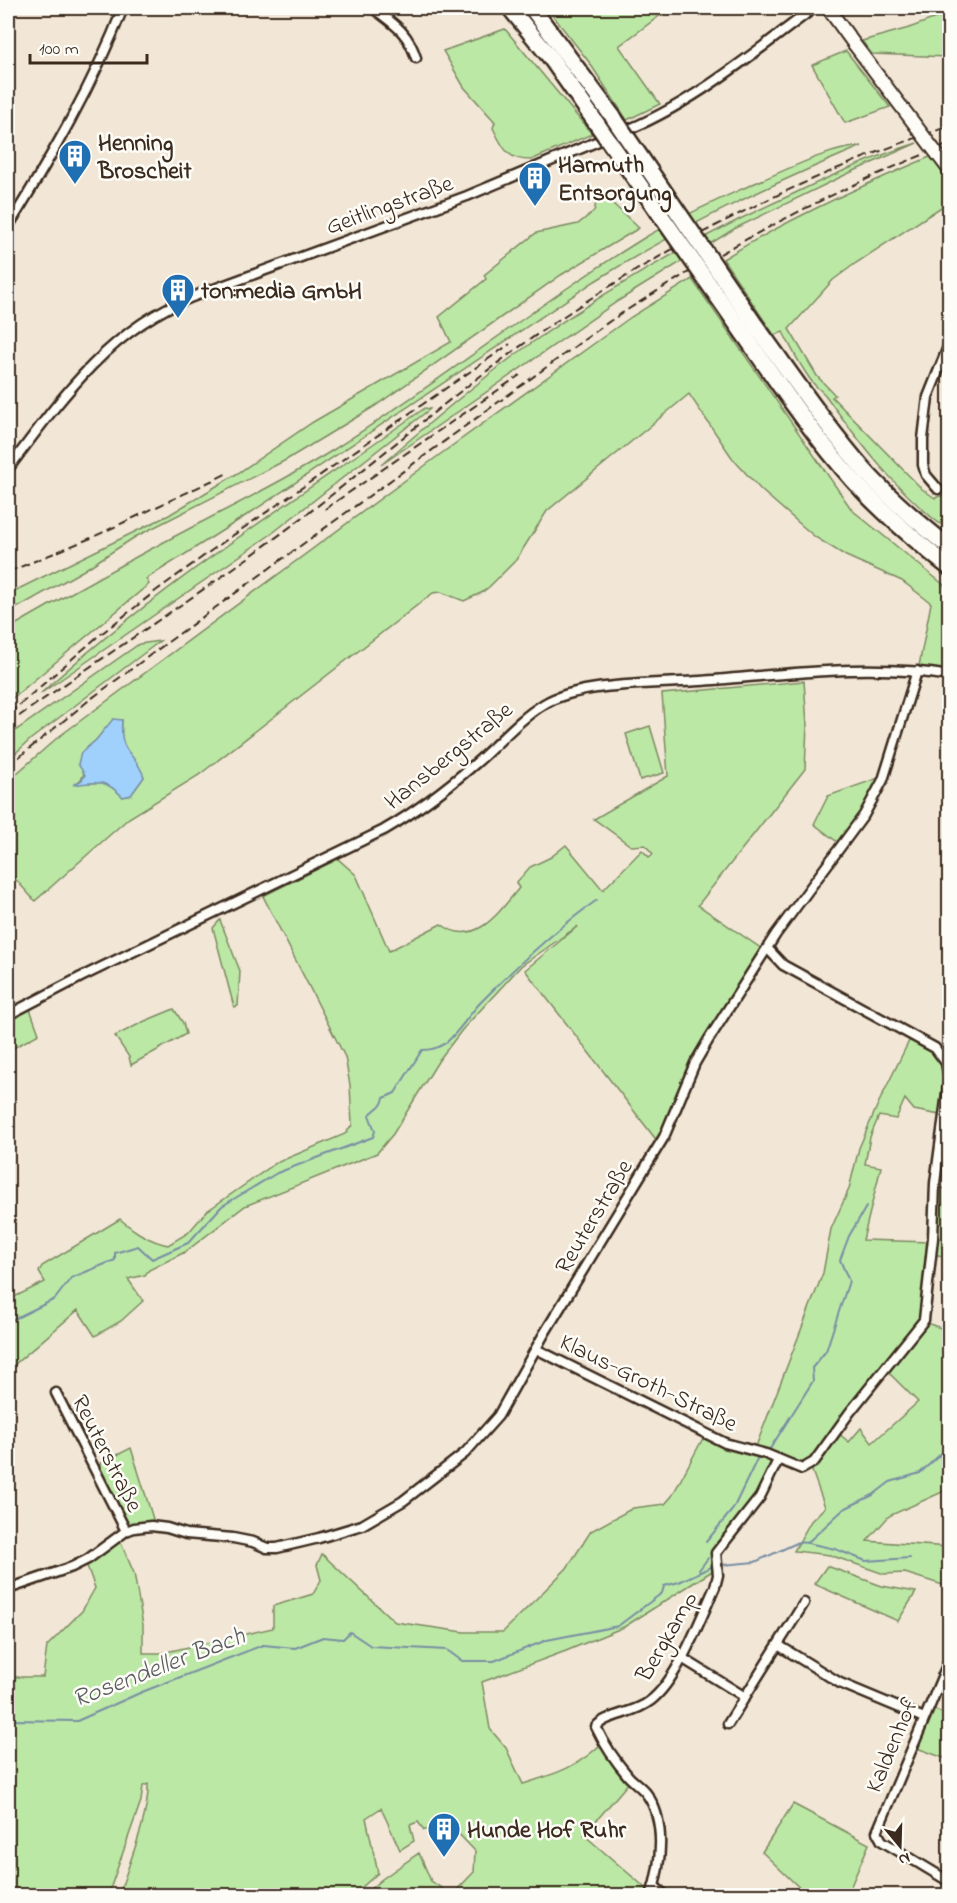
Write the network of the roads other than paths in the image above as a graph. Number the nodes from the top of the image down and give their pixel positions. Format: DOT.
graph roads {
  1 [pos="123,8"];
  2 [pos="373,8"];
  3 [pos="510,8"];
  4 [pos="532,8"];
  5 [pos="814,8"];
  6 [pos="828,8"];
  7 [pos="417,58"];
  8 [pos="950,171"];
  9 [pos="8,227"];
  10 [pos="749,329"];
  11 [pos="950,342"];
  12 [pos="8,469"];
  13 [pos="938,489"];
  14 [pos="950,548"];
  15 [pos="950,568"];
  16 [pos="917,671"];
  17 [pos="950,676"];
  18 [pos="768,949"];
  19 [pos="8,1015"];
  20 [pos="537,1349"];
  21 [pos="56,1393"];
  22 [pos="778,1460"];
  23 [pos="126,1531"];
  24 [pos="8,1589"];
  25 [pos="804,1603"];
  26 [pos="778,1645"];
  27 [pos="682,1658"];
  28 [pos="950,1658"];
  29 [pos="745,1697"];
  30 [pos="924,1718"];
  31 [pos="728,1724"];
  32 [pos="950,1882"];
  33 [pos="654,1886"];
  34 [pos="651,1896"];
  35 [pos="666,1896"];
  1 -- 9 [label="street"];
  2 -- 7 [label="street"];
  3 -- 10 [label="highway, bridge"];
  4 -- 10 [label="highway, bridge"];
  5 -- 12 [label="street, Geitlingstraße"];
  6 -- 8 [label="street, bridge"];
  10 -- 14 [label="highway"];
  10 -- 15 [label="highway"];
  11 -- 13 [label="street"];
  16 -- 17 [label="street, Hansbergstraße"];
  16 -- 18 [label="street, Reuterstraße"];
  16 -- 19 [label="street, Hansbergstraße"];
  18 -- 20 [label="street, Reuterstraße"];
  18 -- 22 [label="street, Klaus-Groth-Straße"];
  20 -- 22 [label="street, Klaus-Groth-Straße"];
  20 -- 23 [label="street, Reuterstraße"];
  21 -- 23 [label="street, Reuterstraße"];
  22 -- 27 [label="street, Bergkamp"];
  23 -- 24 [label="street, Reuterstraße"];
  25 -- 26 [label="street"];
  26 -- 29 [label="street"];
  26 -- 30 [label="street"];
  27 -- 29 [label="street"];
  27 -- 33 [label="street, Bergkamp"];
  28 -- 30 [label="street, Kaldenhof"];
  29 -- 31 [label="street"];
  30 -- 32 [label="street, Kaldenhof"];
  33 -- 34 [label="street, Bergkamp"];
  33 -- 35 [label="street"];
}
